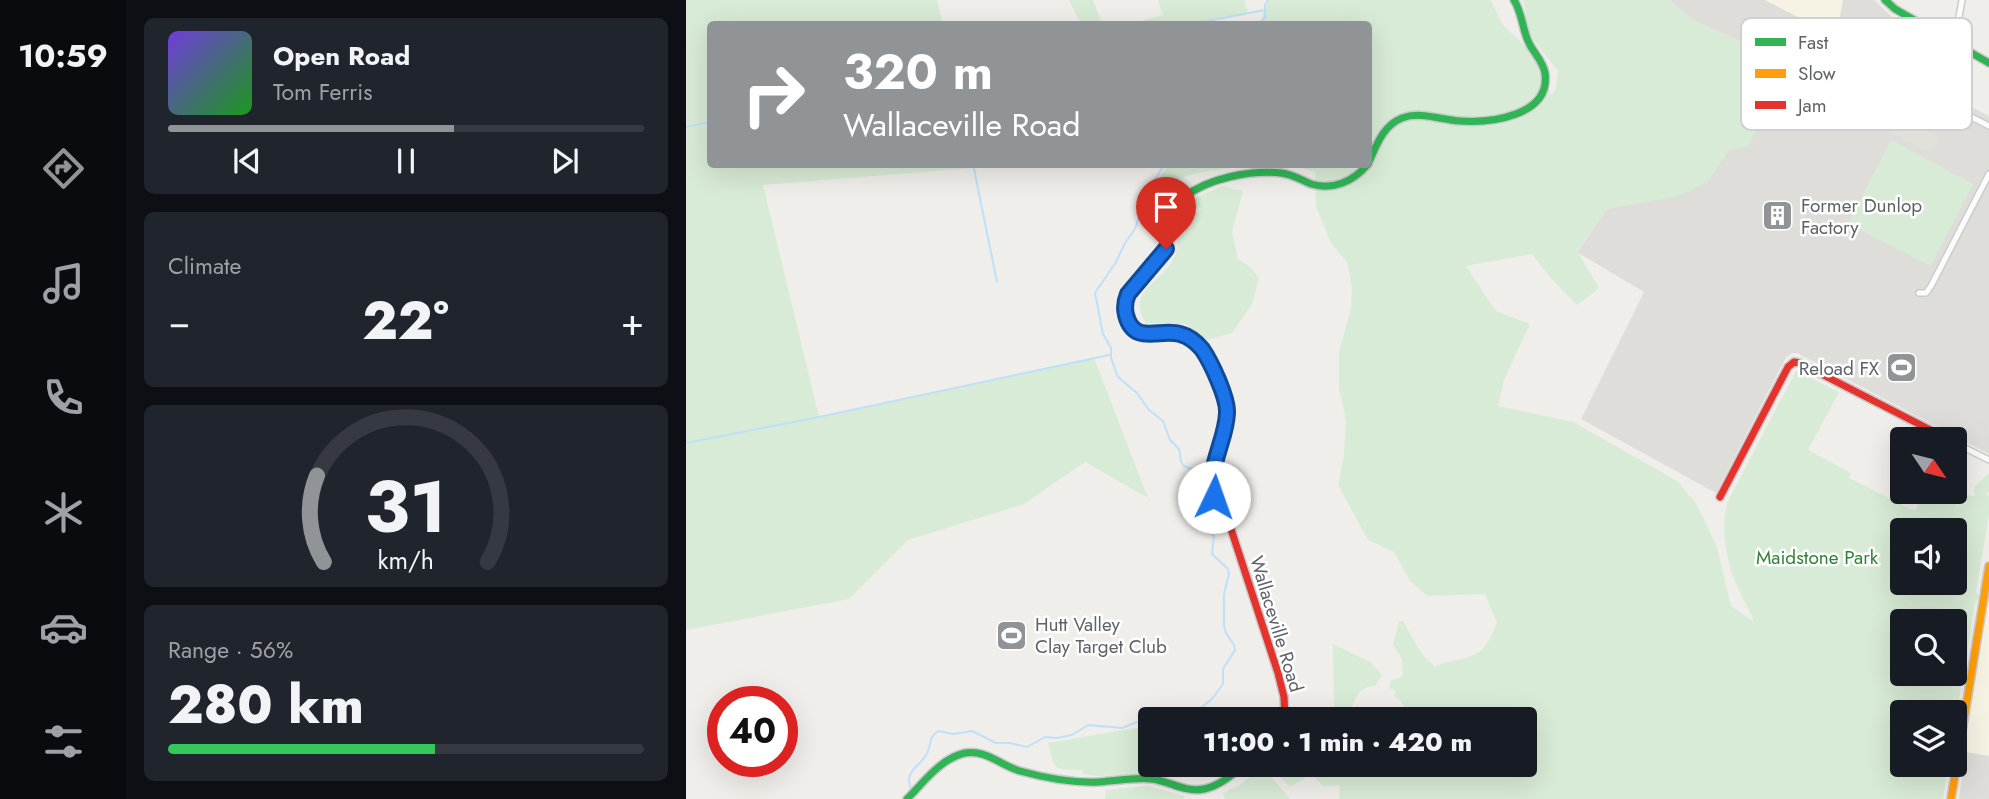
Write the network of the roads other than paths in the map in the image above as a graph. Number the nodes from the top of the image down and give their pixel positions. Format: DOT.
graph roads {
  1 [pos="1514,0"];
  2 [pos="1885,0"];
  3 [pos="1962,0"];
  4 [pos="1911,18"];
  5 [pos="1959,18"];
  6 [pos="1972,52"];
  7 [pos="1989,63"];
  8 [pos="1972,117"];
  9 [pos="1989,126"];
  10 [pos="1372,155"];
  11 [pos="1364,168"];
  12 [pos="1989,174"];
  13 [pos="1919,293"];
  14 [pos="1925,427"];
  15 [pos="1967,449"];
  16 [pos="1989,460"];
  17 [pos="1720,497"];
  18 [pos="1989,566"];
  19 [pos="1285,707"];
  20 [pos="1228,777"];
  21 [pos="909,798"];
  22 [pos="1951,799"];
  1 -- 10 [label="street, Wallaceville Road"];
  2 -- 4 [label="street"];
  3 -- 5 [label="street"];
  6 -- 7 [label="street"];
  8 -- 9 [label="street"];
  11 -- 19 [label="street, Wallaceville Road"];
  12 -- 13 [label="street"];
  14 -- 17 [label="street"];
  15 -- 16 [label="street"];
  18 -- 22 [label="street"];
  20 -- 21 [label="street"];
}
